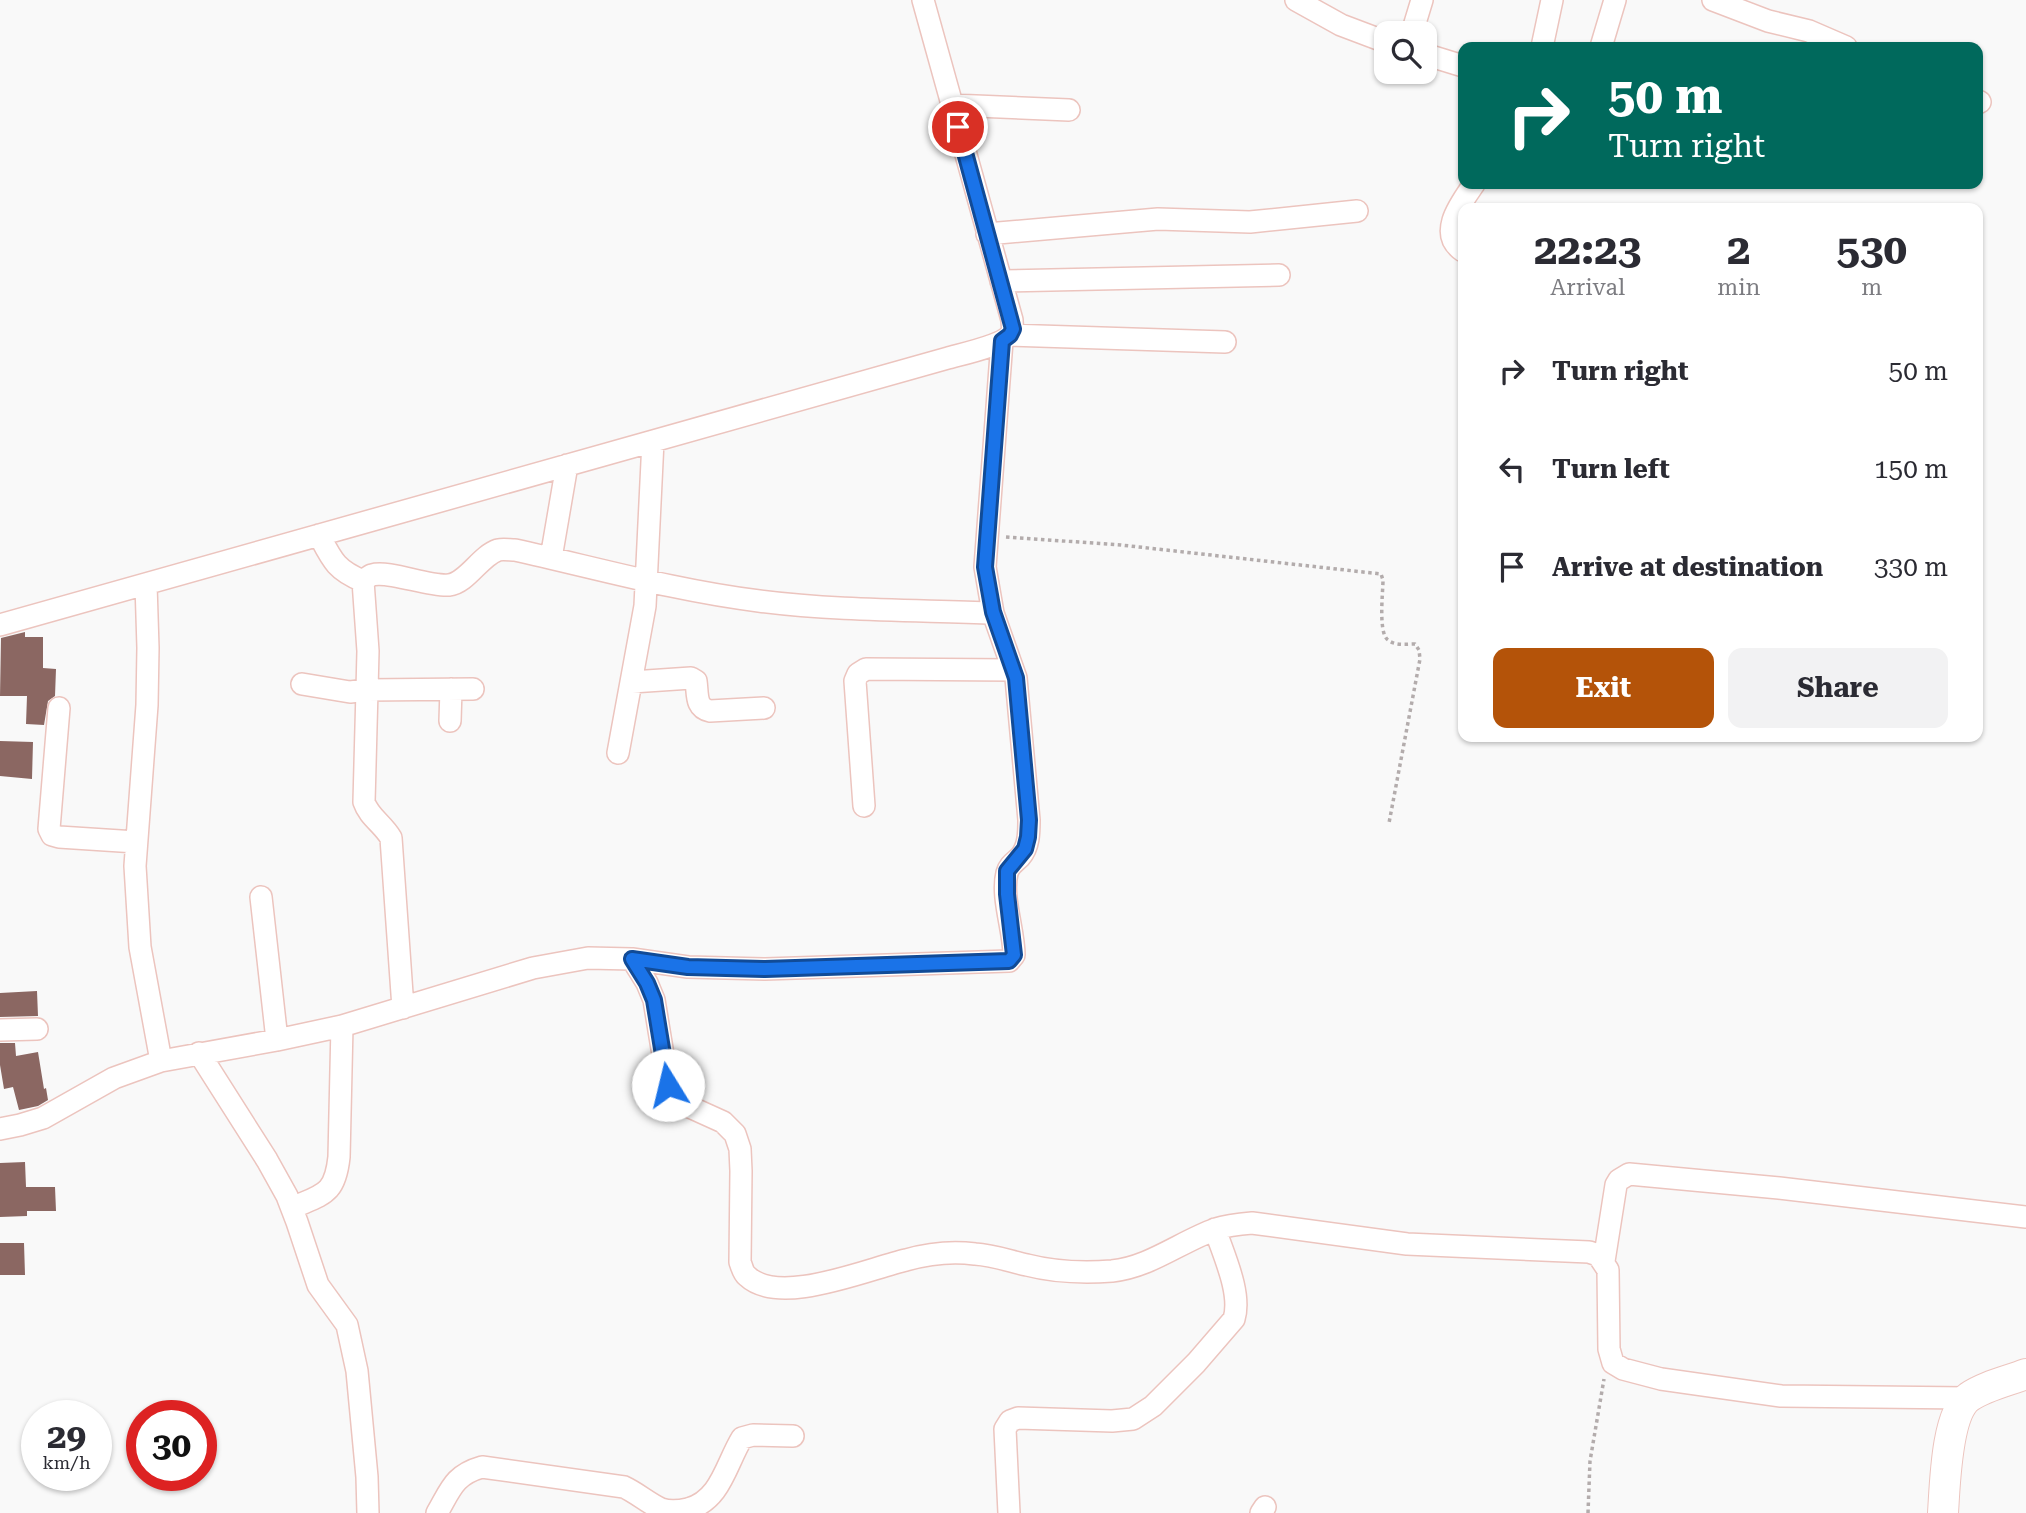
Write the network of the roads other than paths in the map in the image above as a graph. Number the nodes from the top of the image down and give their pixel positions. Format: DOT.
graph roads {
  1 [pos="923,0"];
  2 [pos="1296,0"];
  3 [pos="1422,0"];
  4 [pos="1552,0"];
  5 [pos="1615,0"];
  6 [pos="1713,0"];
  7 [pos="1416,21"];
  8 [pos="1374,37"];
  9 [pos="1543,42"];
  10 [pos="1602,42"];
  11 [pos="1834,42"];
  12 [pos="1437,58"];
  13 [pos="1458,64"];
  14 [pos="951,105"];
  15 [pos="1069,110"];
  16 [pos="1458,207"];
  17 [pos="1357,211"];
  18 [pos="987,234"];
  19 [pos="1458,248"];
  20 [pos="1279,275"];
  21 [pos="1001,281"];
  22 [pos="1006,338"];
  23 [pos="1225,342"];
  24 [pos="653,441"];
  25 [pos="567,465"];
  26 [pos="319,535"];
  27 [pos="551,558"];
  28 [pos="646,579"];
  29 [pos="363,581"];
  30 [pos="146,584"];
  31 [pos="993,612"];
  32 [pos="0,625"];
  33 [pos="1013,670"];
  34 [pos="632,682"];
  35 [pos="302,684"];
  36 [pos="451,689"];
  37 [pos="473,689"];
  38 [pos="366,690"];
  39 [pos="60,708"];
  40 [pos="764,708"];
  41 [pos="450,721"];
  42 [pos="618,753"];
  43 [pos="864,806"];
  44 [pos="136,842"];
  45 [pos="261,897"];
  46 [pos="632,959"];
  47 [pos="403,1008"];
  48 [pos="342,1026"];
  49 [pos="37,1029"];
  50 [pos="0,1030"];
  51 [pos="277,1040"];
  52 [pos="199,1053"];
  53 [pos="161,1060"];
  54 [pos="0,1129"];
  55 [pos="292,1208"];
  56 [pos="2026,1217"];
  57 [pos="1215,1229"];
  58 [pos="1604,1261"];
  59 [pos="2026,1374"];
  60 [pos="1967,1398"];
  61 [pos="793,1436"];
  62 [pos="368,1513"];
  63 [pos="437,1513"];
  64 [pos="1009,1513"];
  65 [pos="1942,1513"];
  1 -- 14 [label="street"];
  2 -- 8 [label="street"];
  3 -- 7 [label="street"];
  4 -- 9 [label="street"];
  5 -- 10 [label="street"];
  6 -- 11 [label="street"];
  12 -- 13 [label="street"];
  14 -- 15 [label="street"];
  14 -- 18 [label="street"];
  16 -- 19 [label="street"];
  17 -- 18 [label="street"];
  18 -- 21 [label="street"];
  20 -- 21 [label="street"];
  21 -- 22 [label="street"];
  22 -- 23 [label="street"];
  22 -- 24 [label="street"];
  22 -- 31 [label="street"];
  24 -- 25 [label="street"];
  24 -- 28 [label="street"];
  25 -- 26 [label="street"];
  25 -- 27 [label="street"];
  26 -- 29 [label="street"];
  26 -- 30 [label="street"];
  27 -- 28 [label="street"];
  27 -- 29 [label="street"];
  28 -- 31 [label="street"];
  28 -- 34 [label="street"];
  29 -- 38 [label="street"];
  30 -- 32 [label="street"];
  30 -- 44 [label="street"];
  31 -- 33 [label="street"];
  33 -- 43 [label="street"];
  33 -- 46 [label="street"];
  34 -- 40 [label="street"];
  34 -- 42 [label="street"];
  35 -- 38 [label="street"];
  36 -- 37 [label="street"];
  36 -- 38 [label="street"];
  36 -- 41 [label="street"];
  38 -- 47 [label="street"];
  39 -- 44 [label="street"];
  44 -- 53 [label="street"];
  45 -- 51 [label="street"];
  46 -- 47 [label="street"];
  46 -- 57 [label="street"];
  47 -- 48 [label="street"];
  48 -- 51 [label="street"];
  48 -- 55 [label="street"];
  49 -- 50 [label="street"];
  51 -- 52 [label="street"];
  52 -- 53 [label="street"];
  52 -- 55 [label="street"];
  53 -- 54 [label="street"];
  55 -- 62 [label="street"];
  56 -- 58 [label="street"];
  57 -- 58 [label="street"];
  57 -- 64 [label="street"];
  58 -- 60 [label="street"];
  59 -- 60 [label="street"];
  60 -- 65 [label="street"];
  61 -- 63 [label="street"];
}
